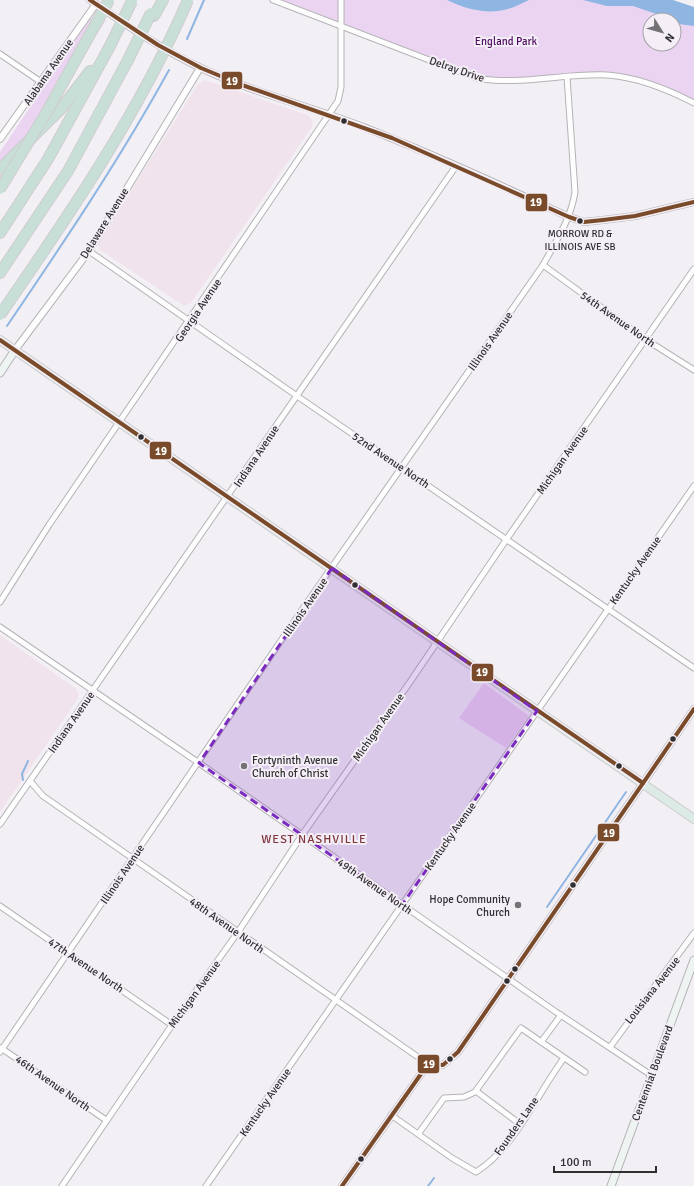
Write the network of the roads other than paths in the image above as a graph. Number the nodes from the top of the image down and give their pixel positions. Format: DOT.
graph roads {
  1 [pos="109,0"];
  2 [pos="157,0"];
  3 [pos="163,0"];
  4 [pos="188,0"];
  5 [pos="273,0"];
  6 [pos="341,0"];
  7 [pos="133,1"];
  8 [pos="93,2"];
  9 [pos="152,15"];
  10 [pos="340,27"];
  11 [pos="110,46"];
  12 [pos="0,54"];
  13 [pos="200,68"];
  14 [pos="567,77"];
  15 [pos="41,82"];
  16 [pos="694,103"];
  17 [pos="331,114"];
  18 [pos="0,139"];
  19 [pos="456,166"];
  20 [pos="0,169"];
  21 [pos="0,189"];
  22 [pos="694,202"];
  23 [pos="569,217"];
  24 [pos="0,232"];
  25 [pos="27,234"];
  26 [pos="88,251"];
  27 [pos="543,265"];
  28 [pos="694,268"];
  29 [pos="0,273"];
  30 [pos="0,281"];
  31 [pos="0,315"];
  32 [pos="190,322"];
  33 [pos="646,339"];
  34 [pos="0,340"];
  35 [pos="15,350"];
  36 [pos="694,370"];
  37 [pos="0,373"];
  38 [pos="297,396"];
  39 [pos="120,423"];
  40 [pos="402,468"];
  41 [pos="694,486"];
  42 [pos="228,497"];
  43 [pos="506,540"];
  44 [pos="332,568"];
  45 [pos="0,602"];
  46 [pos="608,610"];
  47 [pos="0,627"];
  48 [pos="437,642"];
  49 [pos="694,668"];
  50 [pos="93,692"];
  51 [pos="694,709"];
  52 [pos="537,711"];
  53 [pos="199,763"];
  54 [pos="30,781"];
  55 [pos="643,783"];
  56 [pos="694,819"];
  57 [pos="0,824"];
  58 [pos="302,835"];
  59 [pos="133,859"];
  60 [pos="402,905"];
  61 [pos="0,906"];
  62 [pos="238,932"];
  63 [pos="694,933"];
  64 [pos="68,952"];
  65 [pos="694,960"];
  66 [pos="509,978"];
  67 [pos="335,1001"];
  68 [pos="561,1015"];
  69 [pos="172,1025"];
  70 [pos="541,1042"];
  71 [pos="610,1047"];
  72 [pos="1,1049"];
  73 [pos="564,1058"];
  74 [pos="428,1064"];
  75 [pos="585,1072"];
  76 [pos="651,1075"];
  77 [pos="476,1091"];
  78 [pos="391,1116"];
  79 [pos="106,1120"];
  80 [pos="520,1124"];
  81 [pos="419,1134"];
  82 [pos="62,1186"];
  83 [pos="206,1186"];
  84 [pos="342,1186"];
  85 [pos="611,1186"];
  1 -- 21 [label="highway, bridge"];
  2 -- 9 [label="highway"];
  3 -- 9 [label="highway"];
  4 -- 31 [label="highway, bridge"];
  5 -- 10 [label="street, Delray Drive"];
  6 -- 10 [label="street, Georgia Avenue"];
  7 -- 11 [label="highway, bridge"];
  8 -- 13 [label="street"];
  8 -- 15 [label="street, Alabama Avenue"];
  9 -- 25 [label="highway, bridge"];
  10 -- 14 [label="street, Delray Drive"];
  10 -- 17 [label="street, Georgia Avenue"];
  11 -- 20 [label="highway"];
  11 -- 24 [label="highway"];
  12 -- 15 [label="street"];
  13 -- 17 [label="street"];
  13 -- 26 [label="street, Delaware Avenue"];
  14 -- 16 [label="street, Delray Drive"];
  14 -- 23 [label="street, Illinois Avenue"];
  15 -- 18 [label="street, Alabama Avenue"];
  17 -- 19 [label="street"];
  17 -- 32 [label="street, Georgia Avenue"];
  19 -- 23 [label="street"];
  19 -- 38 [label="street, Indiana Avenue"];
  22 -- 23 [label="street"];
  23 -- 27 [label="street, Illinois Avenue"];
  25 -- 29 [label="highway"];
  25 -- 30 [label="highway"];
  26 -- 32 [label="street, 52nd Avenue North"];
  26 -- 35 [label="street, Delaware Avenue"];
  27 -- 33 [label="street, 54th Avenue North"];
  27 -- 40 [label="street, Illinois Avenue"];
  28 -- 33 [label="street, Michigan Avenue"];
  32 -- 38 [label="street, 52nd Avenue North"];
  32 -- 39 [label="street, Georgia Avenue"];
  33 -- 36 [label="street, 54th Avenue North"];
  33 -- 43 [label="street, Michigan Avenue"];
  34 -- 35 [label="main road"];
  35 -- 37 [label="main road, Delaware Avenue"];
  35 -- 39 [label="main road"];
  38 -- 40 [label="street, 52nd Avenue North"];
  38 -- 42 [label="street, Indiana Avenue"];
  39 -- 42 [label="main road"];
  39 -- 45 [label="street, Georgia Avenue"];
  40 -- 43 [label="street, 52nd Avenue North"];
  40 -- 44 [label="street, Illinois Avenue"];
  41 -- 46 [label="street, Kentucky Avenue"];
  42 -- 44 [label="main road"];
  42 -- 50 [label="street, Indiana Avenue"];
  43 -- 46 [label="street, 52nd Avenue North"];
  43 -- 48 [label="street, Michigan Avenue"];
  44 -- 48 [label="main road"];
  44 -- 53 [label="street, Illinois Avenue"];
  46 -- 49 [label="street, 52nd Avenue North"];
  46 -- 52 [label="street, Kentucky Avenue"];
  47 -- 50 [label="street, 49th Avenue North"];
  48 -- 52 [label="main road"];
  48 -- 58 [label="street, Michigan Avenue"];
  50 -- 53 [label="street, 49th Avenue North"];
  50 -- 54 [label="street, Indiana Avenue"];
  51 -- 55 [label="street"];
  52 -- 55 [label="main road"];
  52 -- 60 [label="street, Kentucky Avenue"];
  53 -- 58 [label="street, 49th Avenue North"];
  53 -- 59 [label="street, Illinois Avenue"];
  54 -- 57 [label="street, Indiana Avenue"];
  54 -- 59 [label="street, 48th Avenue North"];
  55 -- 56 [label="main road"];
  55 -- 66 [label="street"];
  58 -- 60 [label="street, 49th Avenue North"];
  58 -- 62 [label="street, Michigan Avenue"];
  59 -- 62 [label="street, 48th Avenue North"];
  59 -- 64 [label="street, Illinois Avenue"];
  60 -- 66 [label="street, 49th Avenue North"];
  60 -- 67 [label="street, Kentucky Avenue"];
  61 -- 64 [label="street, 47th Avenue North"];
  62 -- 67 [label="street, 48th Avenue North"];
  62 -- 69 [label="street, Michigan Avenue"];
  63 -- 71 [label="street, Louisiana Avenue"];
  64 -- 69 [label="street, 47th Avenue North"];
  64 -- 72 [label="street, Illinois Avenue"];
  65 -- 76 [label="main road, Centennial Boulevard"];
  66 -- 68 [label="street, 49th Avenue North"];
  66 -- 74 [label="street"];
  67 -- 74 [label="street, 48th Avenue North"];
  67 -- 83 [label="street, Kentucky Avenue"];
  68 -- 70 [label="street"];
  68 -- 71 [label="street, 49th Avenue North"];
  69 -- 79 [label="street, Michigan Avenue"];
  70 -- 73 [label="street"];
  70 -- 77 [label="street"];
  71 -- 76 [label="street, 49th Avenue North"];
  72 -- 79 [label="street, 46th Avenue North"];
  73 -- 75 [label="street"];
  73 -- 80 [label="street, Founders Lane"];
  74 -- 78 [label="street"];
  76 -- 85 [label="main road, Centennial Boulevard"];
  77 -- 80 [label="street"];
  77 -- 81 [label="street"];
  78 -- 81 [label="street, Founders Lane"];
  78 -- 84 [label="street"];
  79 -- 82 [label="street, Michigan Avenue"];
  80 -- 81 [label="street, Founders Lane"];
}
